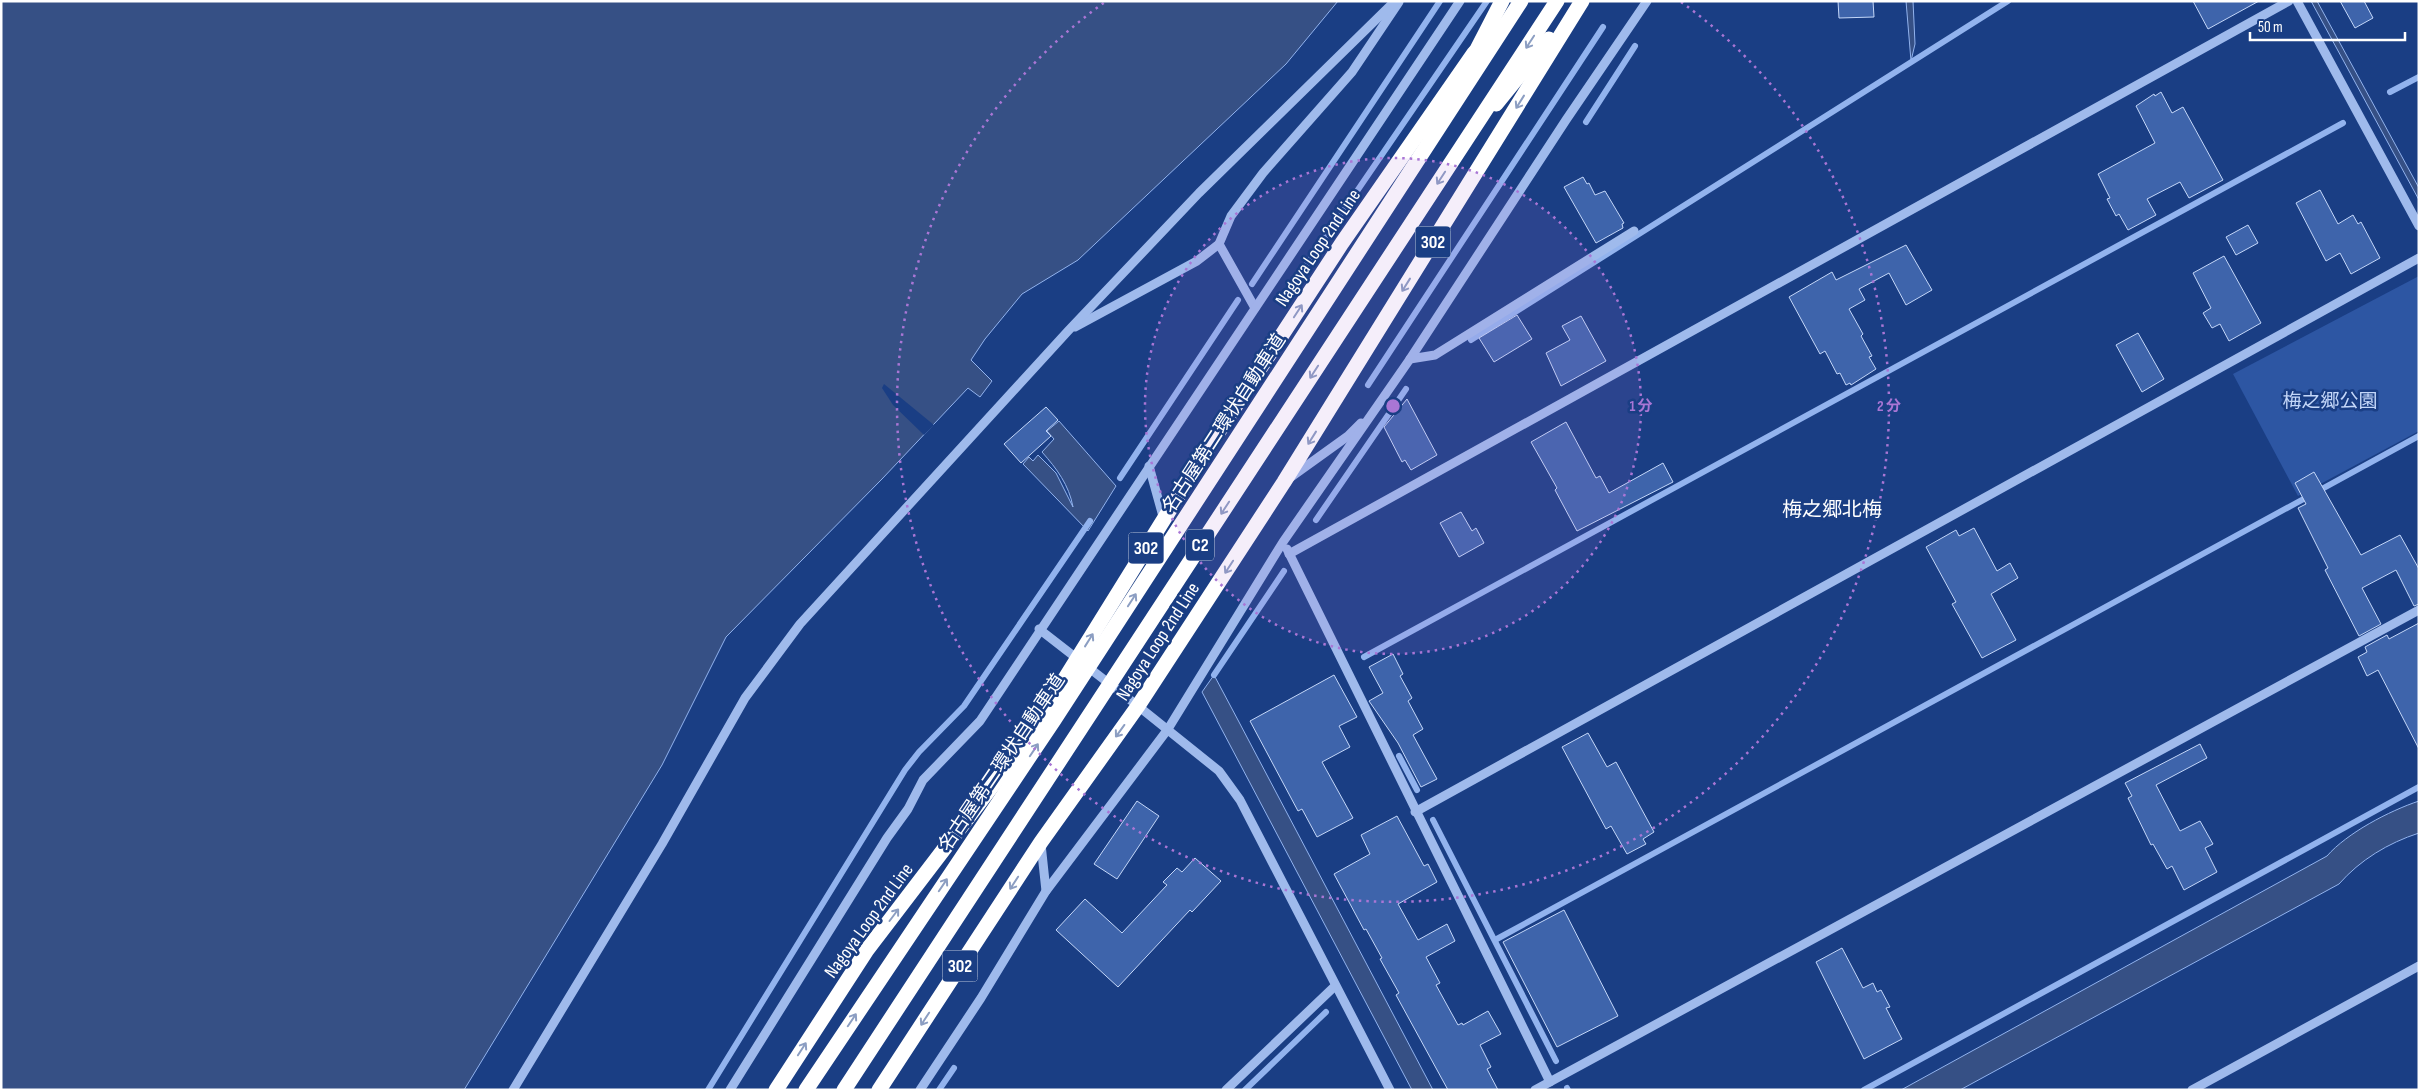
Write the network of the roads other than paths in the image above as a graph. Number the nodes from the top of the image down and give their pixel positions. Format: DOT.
graph roads {
  1 [pos="1395,1"];
  2 [pos="1400,1"];
  3 [pos="1460,1"];
  4 [pos="1502,1"];
  5 [pos="1510,1"];
  6 [pos="1521,1"];
  7 [pos="1557,1"];
  8 [pos="1581,1"];
  9 [pos="1647,1"];
  10 [pos="2289,1"];
  11 [pos="2297,1"];
  12 [pos="1430,141"];
  13 [pos="1464,143"];
  14 [pos="2419,226"];
  15 [pos="1634,231"];
  16 [pos="1219,244"];
  17 [pos="2419,258"];
  18 [pos="1255,308"];
  19 [pos="1068,331"];
  20 [pos="1410,359"];
  21 [pos="1378,405"];
  22 [pos="1149,466"];
  23 [pos="1284,482"];
  24 [pos="1164,520"];
  25 [pos="1284,542"];
  26 [pos="1289,554"];
  27 [pos="2419,610"];
  28 [pos="1039,629"];
  29 [pos="1078,658"];
  30 [pos="1138,706"];
  31 [pos="1168,729"];
  32 [pos="1415,812"];
  33 [pos="1041,842"];
  34 [pos="1046,891"];
  35 [pos="2419,966"];
  36 [pos="1335,986"];
  37 [pos="1550,1082"];
  38 [pos="513,1090"];
  39 [pos="730,1090"];
  40 [pos="776,1090"];
  41 [pos="806,1090"];
  42 [pos="844,1090"];
  43 [pos="879,1090"];
  44 [pos="920,1090"];
  45 [pos="1226,1090"];
  46 [pos="1390,1090"];
  47 [pos="1535,1090"];
  48 [pos="2192,1090"];
  1 -- 19 [label="street"];
  2 -- 16 [label="street"];
  3 -- 18 [label="street"];
  4 -- 12 [label="highway, bridge"];
  24 -- 5 [label="highway, Nagoya Loop 2nd Line / 302, one-way"];
  6 -- 12 [label="highway, 名古屋第二環状自動車道 / C2, bridge"];
  7 -- 13 [label="highway, C2, one-way, bridge"];
  8 -- 13 [label="highway, bridge"];
  8 -- 23 [label="highway, Nagoya Loop 2nd Line / 302, one-way"];
  9 -- 20 [label="street"];
  10 -- 26 [label="street"];
  11 -- 14 [label="street"];
  41 -- 12 [label="highway, 名古屋第二環状自動車道 / C2, one-way, bridge"];
  13 -- 42 [label="highway, C2, one-way, bridge"];
  15 -- 20 [label="street"];
  16 -- 18 [label="street"];
  16 -- 19 [label="street"];
  17 -- 32 [label="street"];
  18 -- 22 [label="street"];
  19 -- 38 [label="street"];
  20 -- 21 [label="street"];
  21 -- 23 [label="street"];
  21 -- 25 [label="street"];
  22 -- 24 [label="street"];
  22 -- 28 [label="street"];
  23 -- 30 [label="highway, Nagoya Loop 2nd Line / 302, one-way"];
  29 -- 24 [label="highway, Nagoya Loop 2nd Line / 302, one-way"];
  25 -- 26 [label="street"];
  25 -- 31 [label="street"];
  26 -- 32 [label="street"];
  27 -- 37 [label="street"];
  28 -- 29 [label="street"];
  28 -- 39 [label="street"];
  29 -- 30 [label="street"];
  40 -- 29 [label="highway, Nagoya Loop 2nd Line / 302, one-way"];
  30 -- 31 [label="street"];
  30 -- 33 [label="highway, Nagoya Loop 2nd Line / 302, one-way"];
  31 -- 34 [label="street"];
  31 -- 36 [label="street"];
  32 -- 37 [label="street"];
  33 -- 34 [label="street"];
  33 -- 43 [label="highway, Nagoya Loop 2nd Line / 302, one-way"];
  34 -- 44 [label="street"];
  35 -- 48 [label="street"];
  36 -- 45 [label="street"];
  36 -- 46 [label="street"];
  37 -- 47 [label="street"];
}
